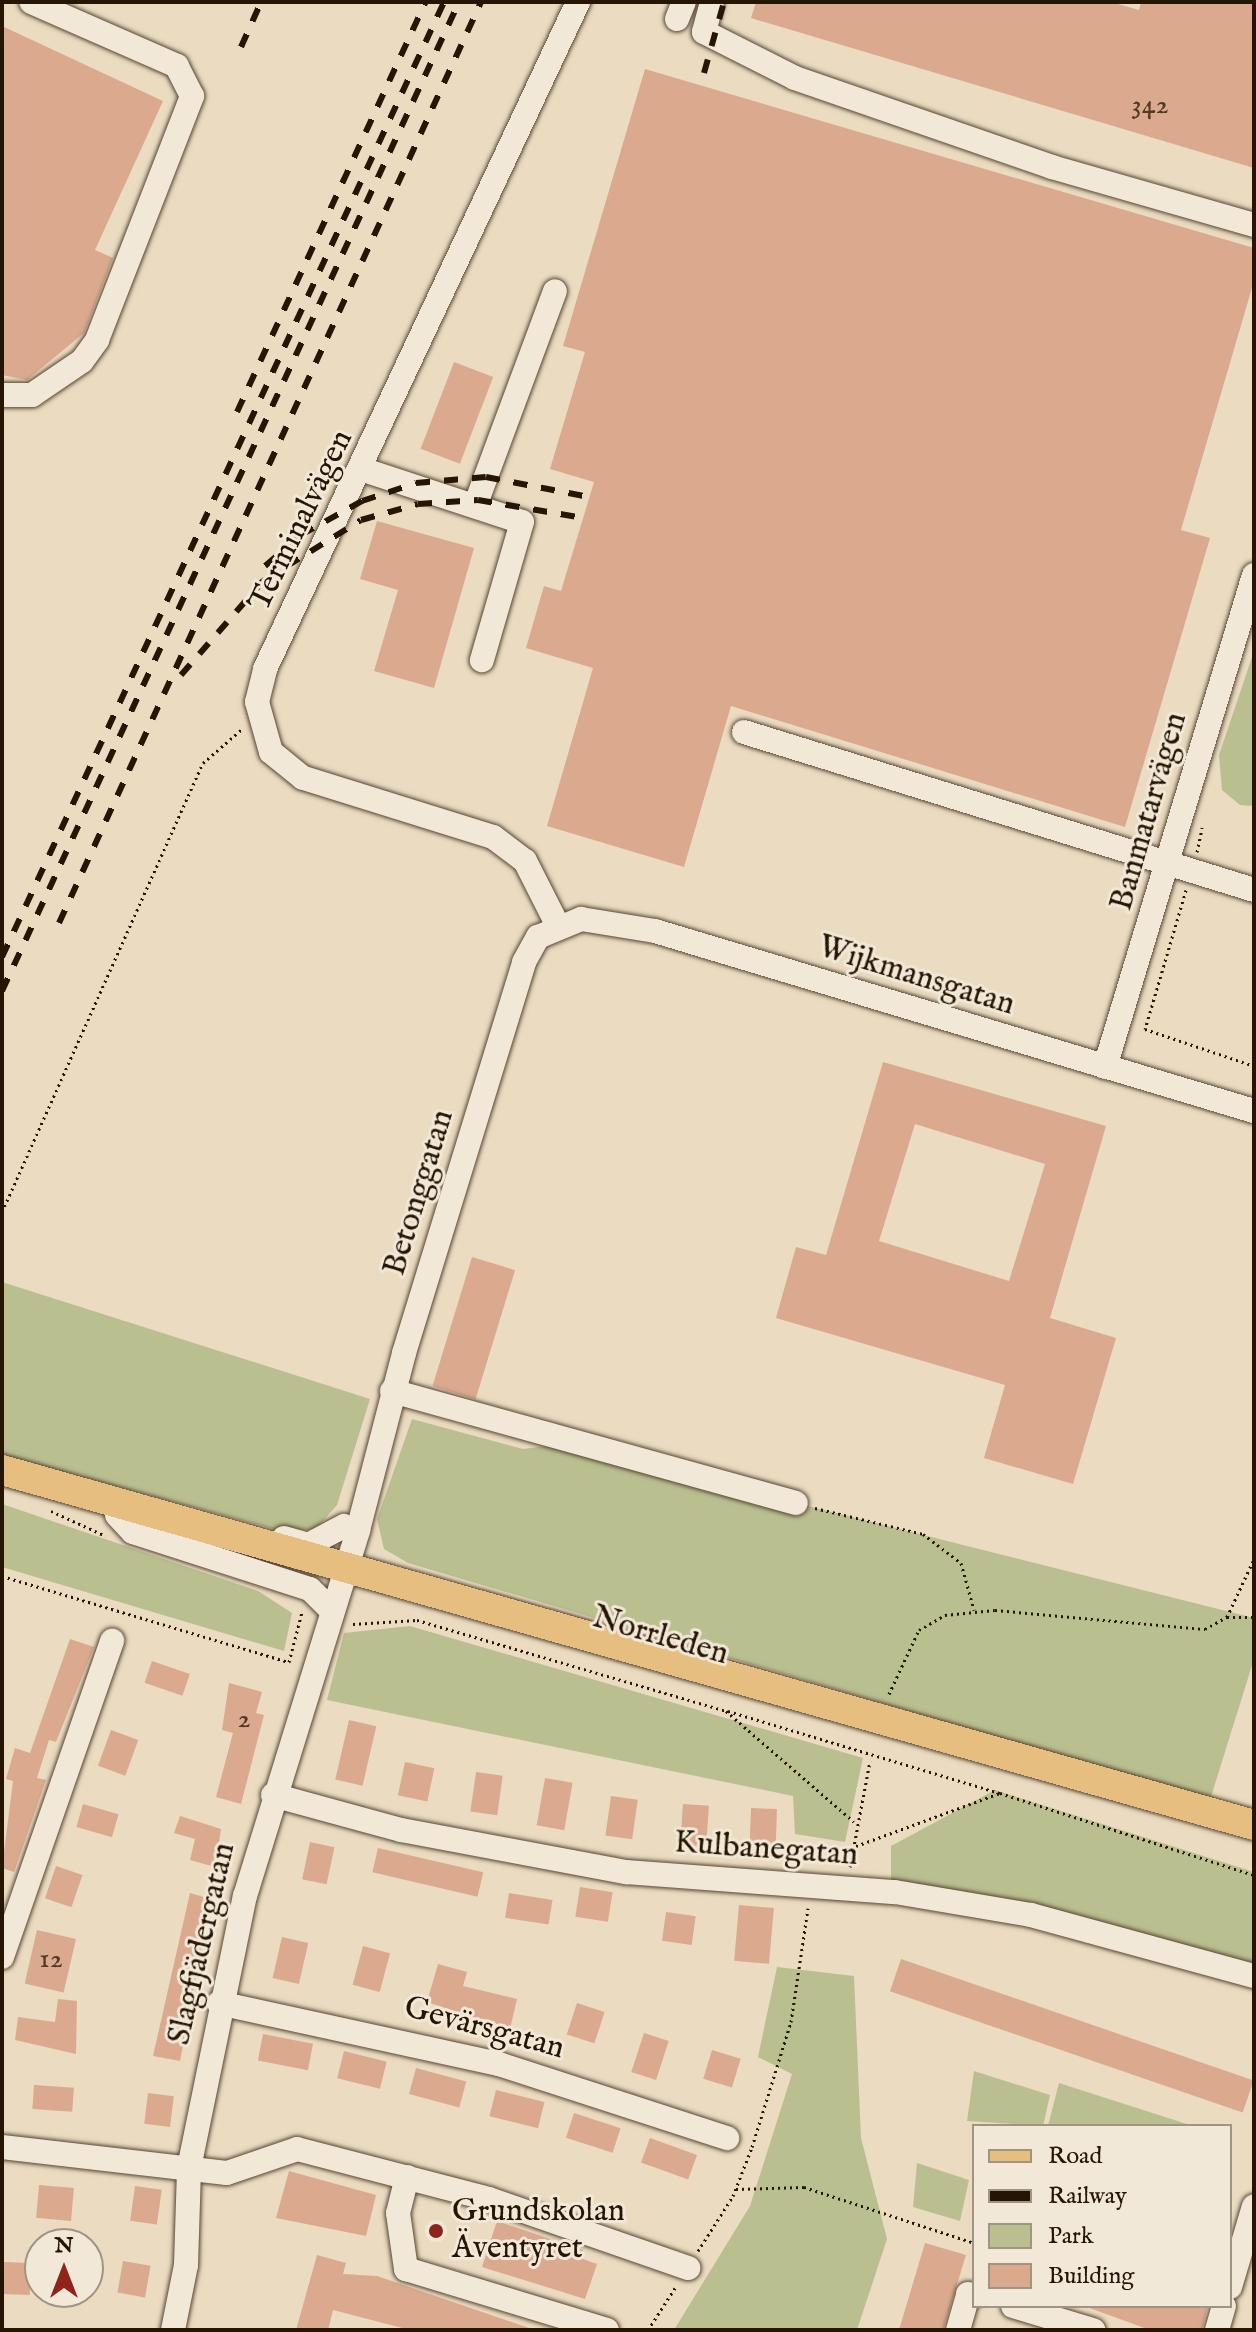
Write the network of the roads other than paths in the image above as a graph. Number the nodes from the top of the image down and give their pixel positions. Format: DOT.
graph roads {
  1 [pos="31,2"];
  2 [pos="578,2"];
  3 [pos="712,2"];
  4 [pos="1254,225"];
  5 [pos="555,291"];
  6 [pos="2,395"];
  7 [pos="364,470"];
  8 [pos="475,506"];
  9 [pos="1254,575"];
  10 [pos="482,660"];
  11 [pos="744,732"];
  12 [pos="1171,864"];
  13 [pos="1254,890"];
  14 [pos="557,924"];
  15 [pos="1105,1067"];
  16 [pos="1254,1111"];
  17 [pos="392,1391"];
  18 [pos="2,1470"];
  19 [pos="47,1496"];
  20 [pos="796,1503"];
  21 [pos="173,1516"];
  22 [pos="351,1528"];
  23 [pos="386,1577"];
  24 [pos="335,1587"];
  25 [pos="112,1641"];
  26 [pos="273,1795"];
  27 [pos="1254,1825"];
  28 [pos="1254,1845"];
  29 [pos="2,1957"];
  30 [pos="1254,1976"];
  31 [pos="219,2003"];
  32 [pos="727,2138"];
  33 [pos="2,2147"];
  34 [pos="189,2168"];
  35 [pos="407,2177"];
  36 [pos="1254,2206"];
  37 [pos="688,2268"];
  38 [pos="1232,2277"];
  39 [pos="972,2295"];
  40 [pos="1020,2308"];
  41 [pos="1223,2308"];
  42 [pos="173,2330"];
  43 [pos="607,2330"];
  44 [pos="958,2330"];
  45 [pos="1093,2330"];
  46 [pos="1217,2330"];
  1 -- 6 [label="street"];
  2 -- 7 [label="street, Terminalvägen"];
  3 -- 4 [label="street"];
  5 -- 8 [label="street"];
  7 -- 8 [label="street"];
  7 -- 14 [label="street, Terminalvägen"];
  8 -- 10 [label="street"];
  9 -- 12 [label="street, Banmatarvägen"];
  11 -- 12 [label="street"];
  12 -- 13 [label="street"];
  12 -- 15 [label="street, Banmatarvägen"];
  14 -- 15 [label="street, Wijkmansgatan"];
  14 -- 17 [label="street, Betonggatan"];
  15 -- 16 [label="street, Wijkmansgatan"];
  17 -- 20 [label="street"];
  17 -- 22 [label="street, Betonggatan"];
  18 -- 19 [label="main road, Norrleden"];
  19 -- 21 [label="main road, Norrleden"];
  19 -- 24 [label="main road, Norrleden"];
  21 -- 22 [label="street"];
  21 -- 24 [label="main road, Norrleden"];
  22 -- 23 [label="street"];
  22 -- 24 [label="street, Betonggatan"];
  23 -- 24 [label="main road, Norrleden"];
  23 -- 27 [label="main road, Norrleden"];
  24 -- 26 [label="street, Slagfjädergatan"];
  24 -- 28 [label="main road, Norrleden"];
  25 -- 29 [label="street"];
  26 -- 30 [label="street, Kulbanegatan"];
  26 -- 31 [label="street, Slagfjädergatan"];
  31 -- 32 [label="street, Gevärsgatan"];
  31 -- 34 [label="street, Slagfjädergatan"];
  33 -- 34 [label="street"];
  34 -- 35 [label="street"];
  34 -- 42 [label="street, Slagfjädergatan"];
  35 -- 37 [label="street"];
  35 -- 43 [label="street"];
  36 -- 38 [label="street"];
  39 -- 44 [label="street"];
  40 -- 45 [label="street"];
  41 -- 46 [label="street"];
}
